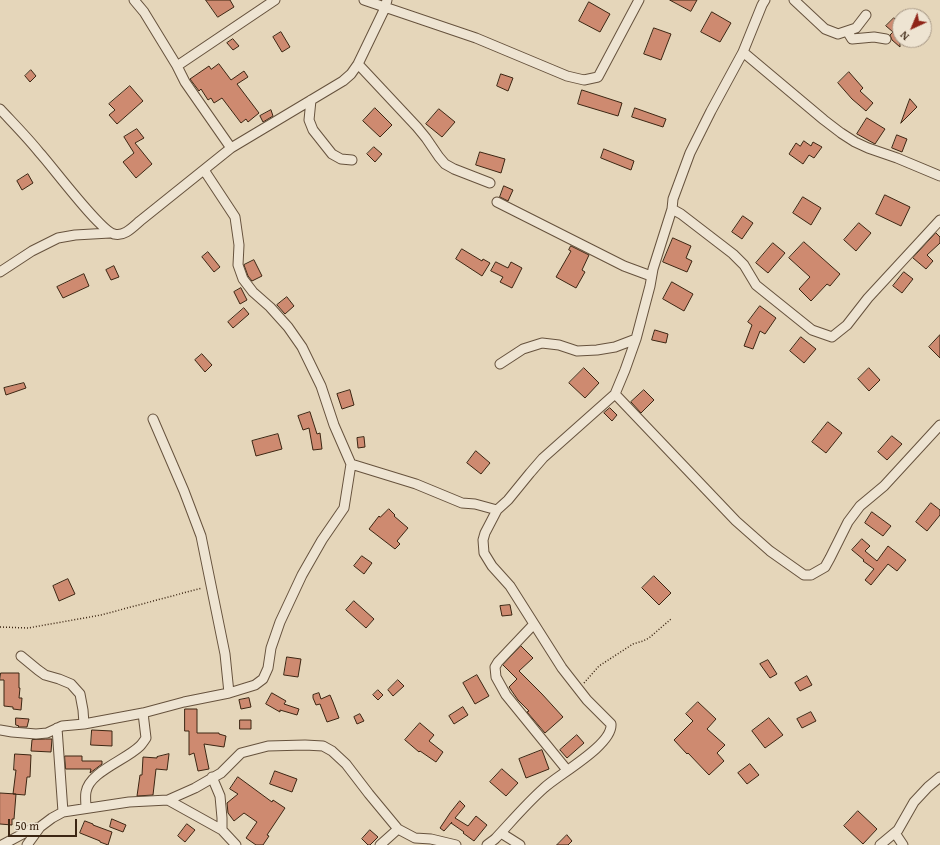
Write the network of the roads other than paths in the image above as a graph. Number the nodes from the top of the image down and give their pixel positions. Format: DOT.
graph roads {
  1 [pos="134,0"];
  2 [pos="275,0"];
  3 [pos="364,0"];
  4 [pos="639,0"];
  5 [pos="765,0"];
  6 [pos="794,0"];
  7 [pos="386,4"];
  8 [pos="866,16"];
  9 [pos="847,31"];
  10 [pos="886,39"];
  11 [pos="743,52"];
  12 [pos="358,64"];
  13 [pos="177,66"];
  14 [pos="311,100"];
  15 [pos="0,109"];
  16 [pos="231,148"];
  17 [pos="352,160"];
  18 [pos="204,170"];
  19 [pos="940,176"];
  20 [pos="490,183"];
  21 [pos="497,202"];
  22 [pos="672,209"];
  23 [pos="940,220"];
  24 [pos="110,233"];
  25 [pos="0,272"];
  26 [pos="651,276"];
  27 [pos="636,339"];
  28 [pos="500,364"];
  29 [pos="615,394"];
  30 [pos="153,419"];
  31 [pos="940,425"];
  32 [pos="352,464"];
  33 [pos="497,510"];
  34 [pos="534,624"];
  35 [pos="21,656"];
  36 [pos="229,693"];
  37 [pos="143,713"];
  38 [pos="84,724"];
  39 [pos="57,728"];
  40 [pos="0,730"];
  41 [pos="567,770"];
  42 [pos="940,777"];
  43 [pos="212,778"];
  44 [pos="168,800"];
  45 [pos="86,808"];
  46 [pos="63,812"];
  47 [pos="40,827"];
  48 [pos="398,829"];
  49 [pos="222,830"];
  50 [pos="501,833"];
  51 [pos="895,833"];
  52 [pos="2,845"];
  53 [pos="27,845"];
  54 [pos="236,845"];
  55 [pos="380,845"];
  56 [pos="456,845"];
  57 [pos="487,845"];
  58 [pos="520,845"];
  59 [pos="880,845"];
  60 [pos="902,845"];
  1 -- 13 [label="street"];
  2 -- 13 [label="street"];
  3 -- 7 [label="street"];
  4 -- 7 [label="street"];
  5 -- 11 [label="street"];
  6 -- 9 [label="street"];
  7 -- 12 [label="street"];
  8 -- 9 [label="street"];
  9 -- 10 [label="street"];
  11 -- 19 [label="street"];
  11 -- 22 [label="street"];
  12 -- 14 [label="street"];
  12 -- 20 [label="street"];
  13 -- 16 [label="street"];
  14 -- 16 [label="street"];
  14 -- 17 [label="street"];
  15 -- 24 [label="street"];
  16 -- 18 [label="street"];
  18 -- 24 [label="street"];
  18 -- 32 [label="street"];
  21 -- 26 [label="street"];
  22 -- 23 [label="street"];
  22 -- 26 [label="street"];
  24 -- 25 [label="street"];
  26 -- 27 [label="street"];
  27 -- 28 [label="street"];
  27 -- 29 [label="street"];
  29 -- 31 [label="street"];
  29 -- 33 [label="street"];
  30 -- 36 [label="street"];
  32 -- 33 [label="street"];
  32 -- 36 [label="street"];
  33 -- 34 [label="street"];
  34 -- 41 [label="street"];
  34 -- 41 [label="street"];
  35 -- 38 [label="street"];
  36 -- 37 [label="street"];
  37 -- 38 [label="street"];
  37 -- 45 [label="street"];
  38 -- 39 [label="street"];
  39 -- 40 [label="street"];
  39 -- 46 [label="street"];
  41 -- 50 [label="street"];
  42 -- 51 [label="street"];
  43 -- 44 [label="street"];
  43 -- 48 [label="street"];
  43 -- 49 [label="street"];
  44 -- 45 [label="street"];
  44 -- 49 [label="street"];
  45 -- 46 [label="street"];
  46 -- 47 [label="street"];
  47 -- 52 [label="street"];
  47 -- 53 [label="street"];
  48 -- 55 [label="street"];
  48 -- 56 [label="street"];
  49 -- 54 [label="street"];
  50 -- 57 [label="street"];
  50 -- 58 [label="street"];
  51 -- 59 [label="street"];
  51 -- 60 [label="street"];
}
